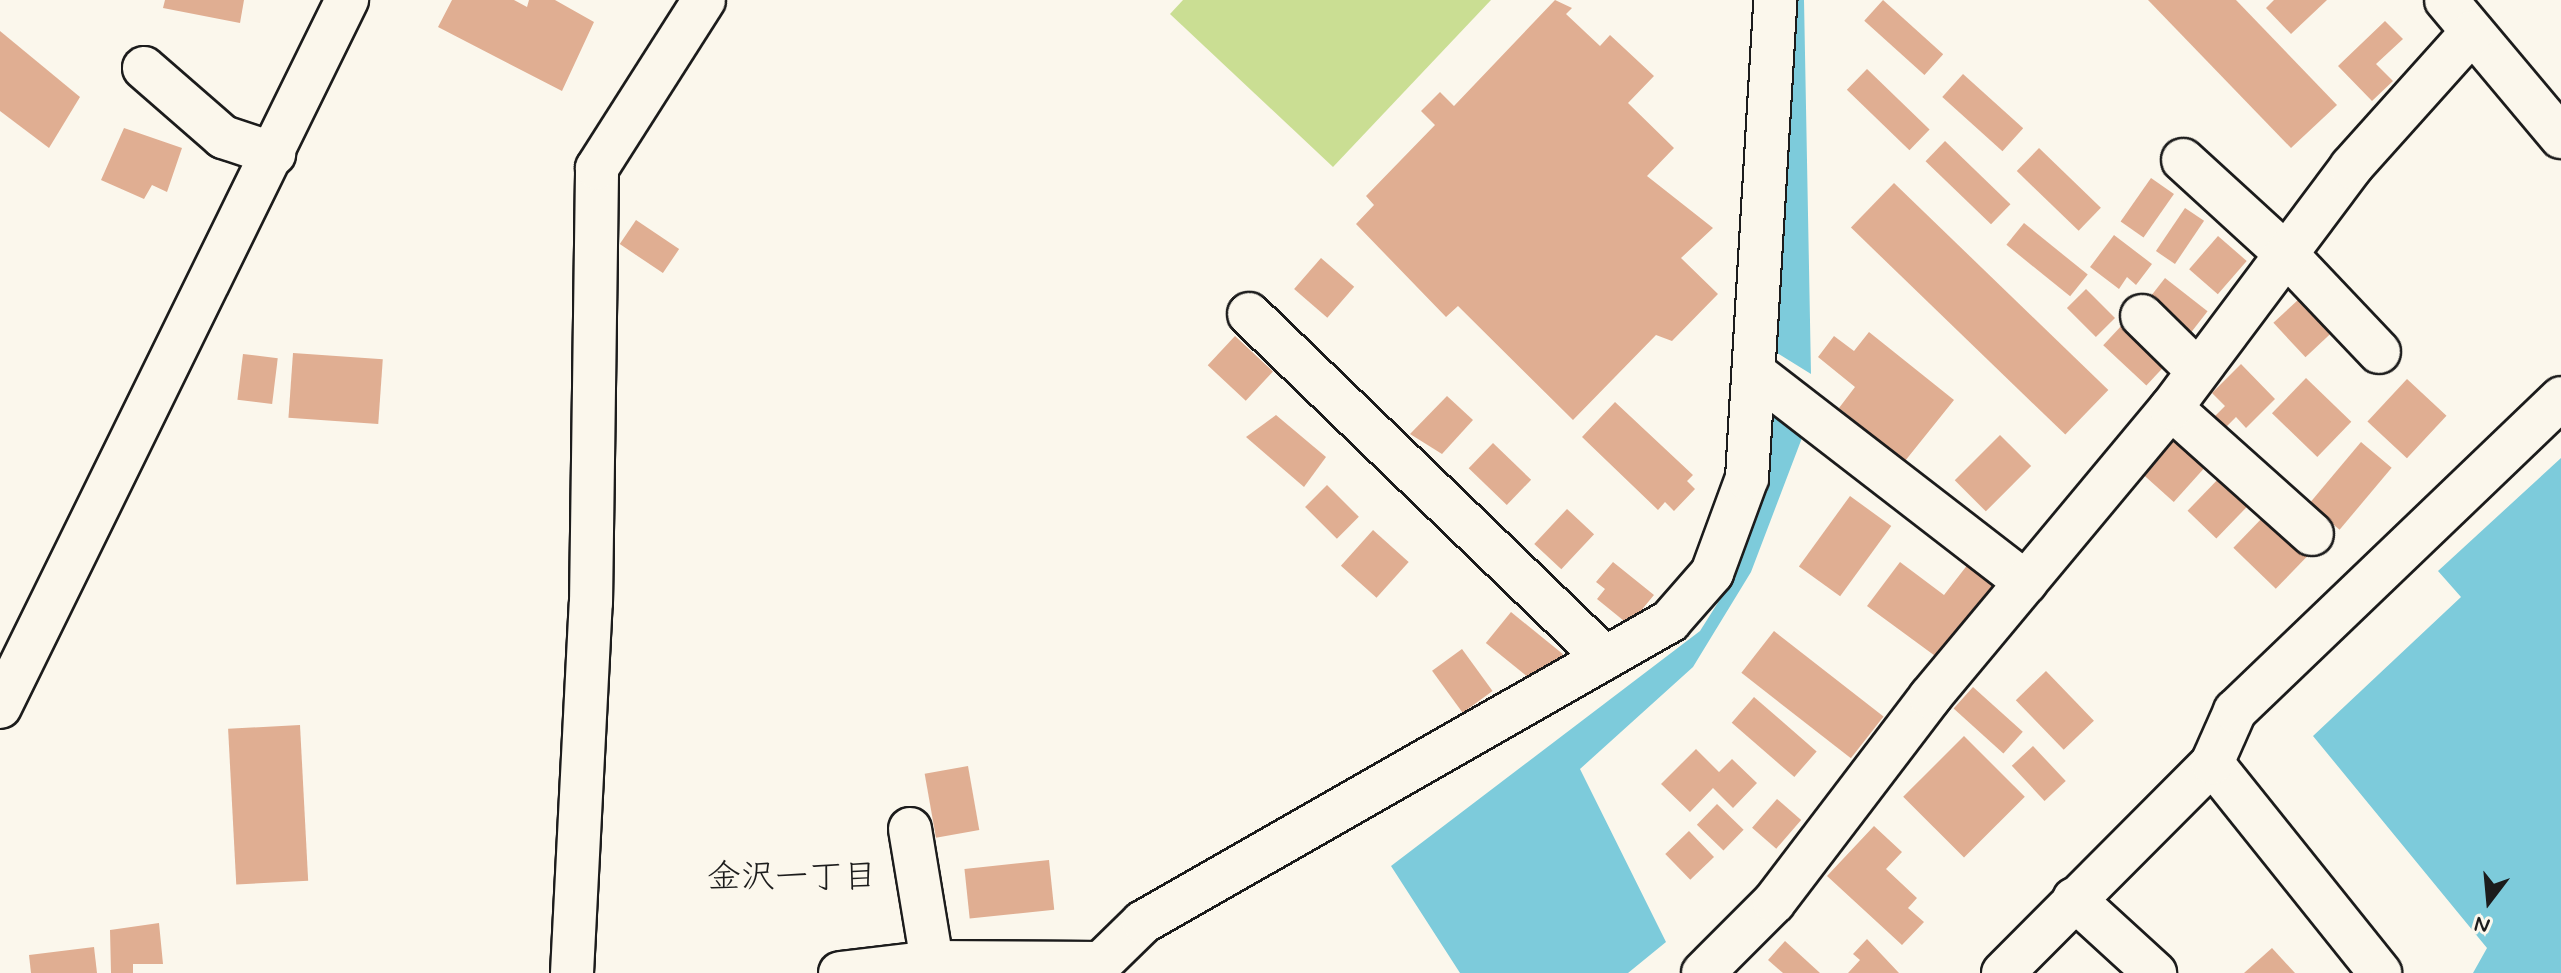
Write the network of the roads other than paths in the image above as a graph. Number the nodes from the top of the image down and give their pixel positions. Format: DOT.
graph roads {
  1 [pos="347,0"];
  2 [pos="704,0"];
  3 [pos="1775,0"];
  4 [pos="2446,0"];
  5 [pos="2472,32"];
  6 [pos="144,68"];
  7 [pos="2561,137"];
  8 [pos="274,154"];
  9 [pos="2183,160"];
  10 [pos="2286,254"];
  11 [pos="1249,314"];
  12 [pos="2142,316"];
  13 [pos="2379,352"];
  14 [pos="2198,371"];
  15 [pos="1756,374"];
  16 [pos="2561,398"];
  17 [pos="2171,408"];
  18 [pos="2312,534"];
  19 [pos="2026,583"];
  20 [pos="1605,658"];
  21 [pos="0,707"];
  22 [pos="2212,763"];
  23 [pos="910,829"];
  24 [pos="2074,899"];
  25 [pos="932,962"];
  26 [pos="1104,968"];
  27 [pos="572,973"];
  28 [pos="840,973"];
  29 [pos="1703,973"];
  30 [pos="2003,973"];
  31 [pos="2155,973"];
  32 [pos="2380,973"];
  1 -- 8 [label="street"];
  2 -- 27 [label="street"];
  3 -- 15 [label="street"];
  4 -- 5 [label="street"];
  5 -- 7 [label="street"];
  5 -- 10 [label="street"];
  6 -- 8 [label="street"];
  8 -- 21 [label="street"];
  9 -- 10 [label="street"];
  10 -- 13 [label="street"];
  10 -- 14 [label="street"];
  11 -- 20 [label="street"];
  12 -- 14 [label="street"];
  14 -- 17 [label="street"];
  15 -- 19 [label="street"];
  15 -- 20 [label="street"];
  16 -- 22 [label="street"];
  17 -- 18 [label="street"];
  17 -- 19 [label="street"];
  19 -- 29 [label="street"];
  20 -- 26 [label="street"];
  22 -- 24 [label="street"];
  22 -- 32 [label="street"];
  23 -- 25 [label="street"];
  24 -- 30 [label="street"];
  24 -- 31 [label="street"];
  25 -- 26 [label="street"];
  25 -- 28 [label="street"];
}
